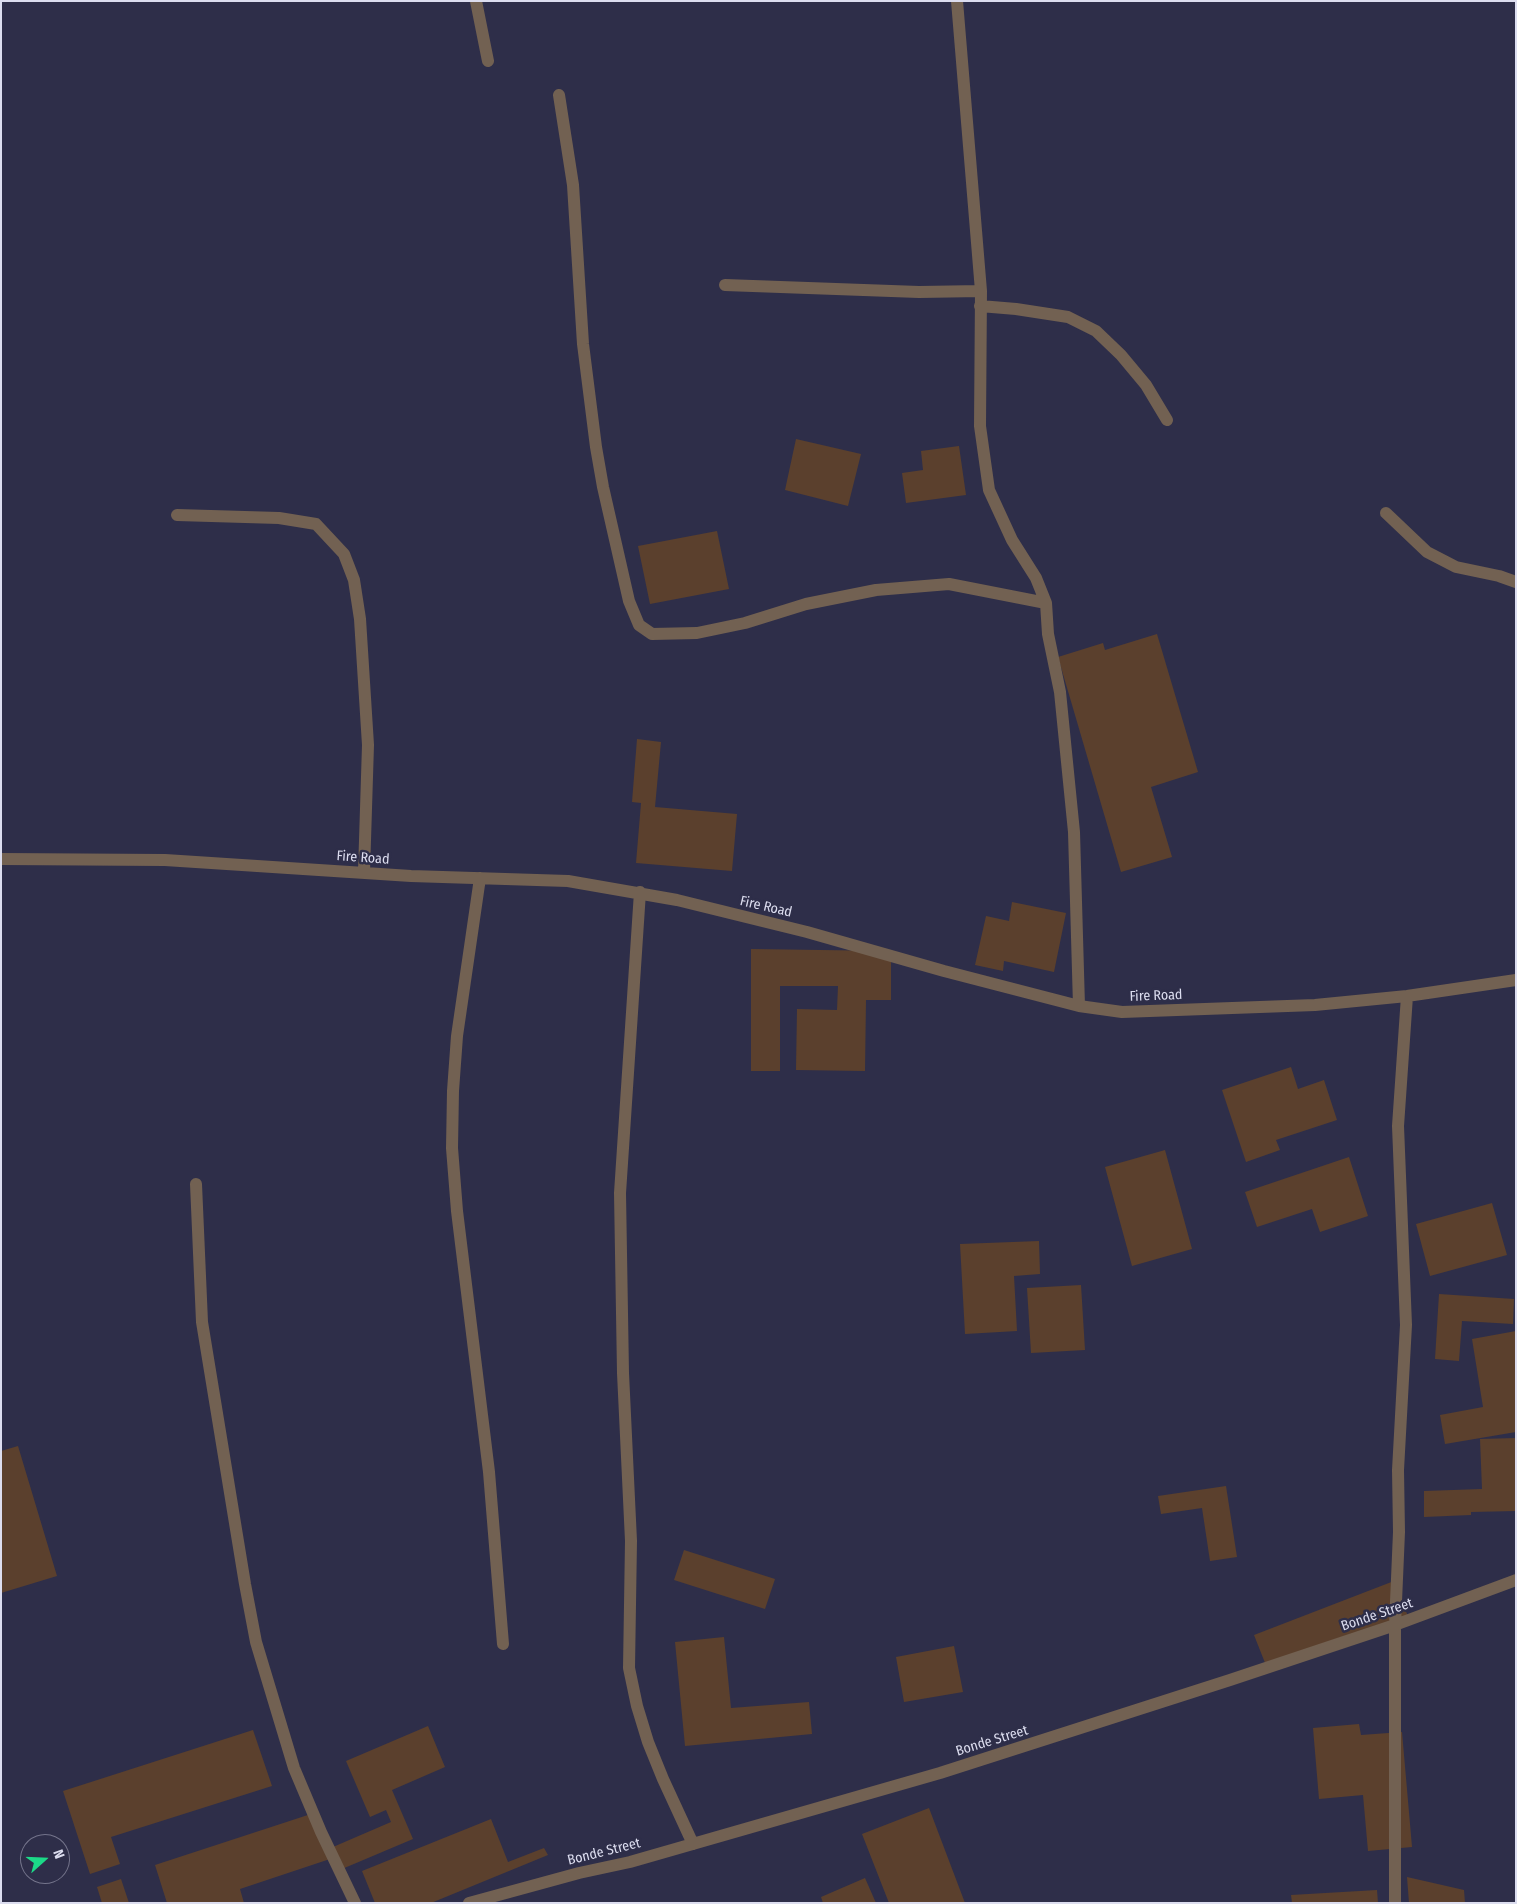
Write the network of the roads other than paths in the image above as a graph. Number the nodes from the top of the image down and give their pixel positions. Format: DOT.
graph roads {
  1 [pos="476,1"];
  2 [pos="956,1"];
  3 [pos="488,61"];
  4 [pos="560,95"];
  5 [pos="725,285"];
  6 [pos="981,291"];
  7 [pos="980,306"];
  8 [pos="1167,420"];
  9 [pos="1386,513"];
  10 [pos="177,514"];
  11 [pos="1516,582"];
  12 [pos="1046,603"];
  13 [pos="1,859"];
  14 [pos="364,872"];
  15 [pos="480,878"];
  16 [pos="640,892"];
  17 [pos="1516,980"];
  18 [pos="1407,996"];
  19 [pos="1079,1006"];
  20 [pos="196,1184"];
  21 [pos="1516,1580"];
  22 [pos="1395,1625"];
  23 [pos="503,1644"];
  24 [pos="693,1844"];
  25 [pos="355,1903"];
  26 [pos="469,1903"];
  27 [pos="1395,1903"];
  1 -- 3 [label="street"];
  2 -- 6 [label="street"];
  4 -- 12 [label="street"];
  5 -- 6 [label="street"];
  6 -- 7 [label="street"];
  7 -- 8 [label="street"];
  7 -- 12 [label="street"];
  9 -- 11 [label="street"];
  10 -- 14 [label="street"];
  12 -- 19 [label="street"];
  13 -- 14 [label="street, Fire Road"];
  14 -- 15 [label="street, Fire Road"];
  15 -- 16 [label="street, Fire Road"];
  15 -- 23 [label="street"];
  16 -- 19 [label="street, Fire Road"];
  16 -- 24 [label="street"];
  17 -- 18 [label="street, Fire Road"];
  18 -- 19 [label="street, Fire Road"];
  18 -- 22 [label="street"];
  20 -- 25 [label="street"];
  21 -- 22 [label="street, Bonde Street"];
  22 -- 24 [label="street, Bonde Street"];
  22 -- 27 [label="street"];
  24 -- 26 [label="street, Bonde Street"];
}
